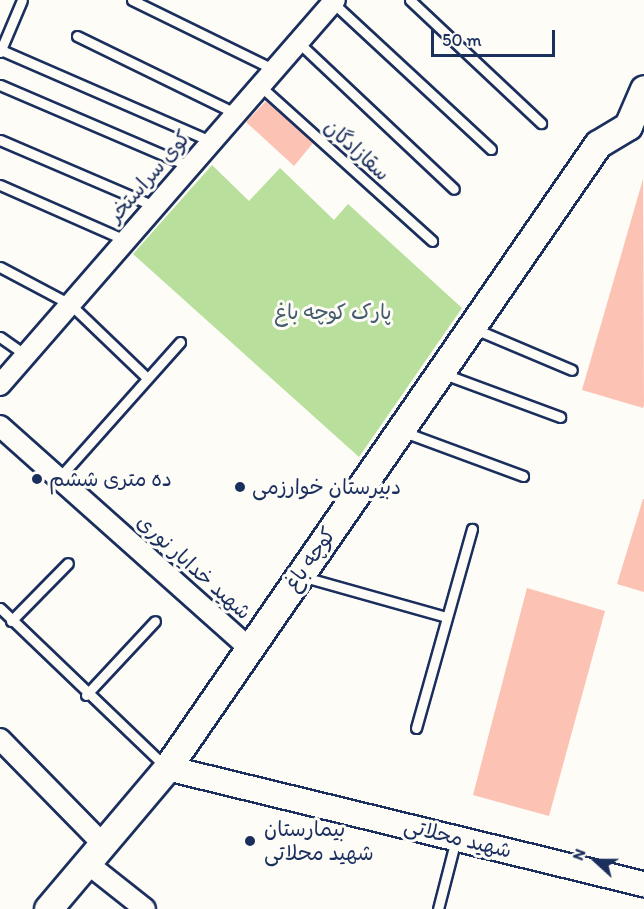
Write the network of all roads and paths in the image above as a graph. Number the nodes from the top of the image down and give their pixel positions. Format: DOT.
graph roads {
  1 [pos="22,0"];
  2 [pos="132,0"];
  3 [pos="410,0"];
  4 [pos="332,1"];
  5 [pos="77,36"];
  6 [pos="298,42"];
  7 [pos="0,51"];
  8 [pos="273,69"];
  9 [pos="0,85"];
  10 [pos="258,85"];
  11 [pos="644,88"];
  12 [pos="235,113"];
  13 [pos="541,123"];
  14 [pos="636,128"];
  15 [pos="0,140"];
  16 [pos="210,141"];
  17 [pos="491,149"];
  18 [pos="189,166"];
  19 [pos="0,184"];
  20 [pos="454,189"];
  21 [pos="154,206"];
  22 [pos="125,240"];
  23 [pos="432,242"];
  24 [pos="0,267"];
  25 [pos="70,304"];
  26 [pos="470,327"];
  27 [pos="0,337"];
  28 [pos="180,342"];
  29 [pos="26,355"];
  30 [pos="572,370"];
  31 [pos="439,372"];
  32 [pos="146,377"];
  33 [pos="0,385"];
  34 [pos="560,417"];
  35 [pos="0,426"];
  36 [pos="399,430"];
  37 [pos="524,476"];
  38 [pos="59,478"];
  39 [pos="472,529"];
  40 [pos="68,563"];
  41 [pos="299,575"];
  42 [pos="0,608"];
  43 [pos="446,618"];
  44 [pos="11,621"];
  45 [pos="155,621"];
  46 [pos="249,648"];
  47 [pos="86,695"];
  48 [pos="416,728"];
  49 [pos="0,739"];
  50 [pos="166,768"];
  51 [pos="456,838"];
  52 [pos="95,853"];
  53 [pos="644,884"];
  54 [pos="48,909"];
  55 [pos="145,909"];
  56 [pos="438,909"];
  1 -- 7 [label="lane"];
  2 -- 8 [label="lane"];
  3 -- 13 [label="lane"];
  4 -- 6 [label="street, کوی سراستخر"];
  4 -- 17 [label="lane"];
  5 -- 12 [label="lane"];
  6 -- 8 [label="street, کوی سراستخر"];
  6 -- 20 [label="lane"];
  7 -- 16 [label="lane"];
  8 -- 10 [label="street, کوی سراستخر"];
  9 -- 18 [label="lane"];
  10 -- 12 [label="street, کوی سراستخر"];
  10 -- 23 [label="lane, سقازادگان"];
  11 -- 14 [label="main road, کوچه باغ"];
  12 -- 16 [label="street, کوی سراستخر"];
  14 -- 26 [label="main road, کوچه باغ"];
  15 -- 21 [label="lane"];
  16 -- 18 [label="street, کوی سراستخر"];
  18 -- 21 [label="street, کوی سراستخر"];
  19 -- 22 [label="lane"];
  21 -- 22 [label="street, کوی سراستخر"];
  22 -- 25 [label="street, کوی سراستخر"];
  24 -- 25 [label="lane"];
  25 -- 29 [label="street, کوی سراستخر"];
  25 -- 32 [label="lane"];
  26 -- 30 [label="lane"];
  26 -- 31 [label="main road, کوچه باغ"];
  27 -- 29 [label="lane"];
  28 -- 32 [label="lane"];
  29 -- 33 [label="street, کوی سراستخر"];
  31 -- 34 [label="lane"];
  31 -- 36 [label="main road, کوچه باغ"];
  32 -- 38 [label="lane"];
  35 -- 38 [label="street, شهید خدایار نوری"];
  36 -- 37 [label="lane"];
  36 -- 41 [label="main road, کوچه باغ"];
  38 -- 46 [label="street, شهید خدایار نوری"];
  39 -- 43 [label="lane"];
  40 -- 44 [label="lane"];
  41 -- 43 [label="lane"];
  41 -- 46 [label="main road, کوچه باغ"];
  42 -- 44 [label="lane"];
  43 -- 48 [label="lane"];
  44 -- 47 [label="lane"];
  45 -- 47 [label="lane"];
  46 -- 50 [label="main road, کوچه باغ"];
  47 -- 50 [label="lane"];
  49 -- 52 [label="street"];
  50 -- 51 [label="street, شهید محلاتی"];
  50 -- 52 [label="main road, کوچه باغ"];
  51 -- 53 [label="street, شهید محلاتی"];
  51 -- 56 [label="lane"];
  52 -- 54 [label="main road, کوچه باغ"];
  52 -- 55 [label="street"];
}
